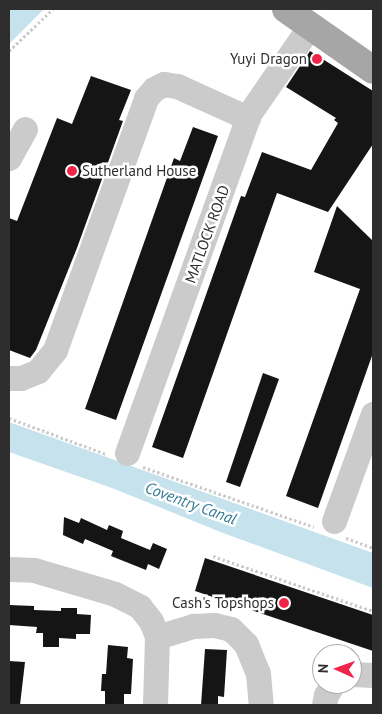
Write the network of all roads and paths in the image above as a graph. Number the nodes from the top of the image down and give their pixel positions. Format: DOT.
graph roads {
  1 [pos="53,9"];
  2 [pos="286,9"];
  3 [pos="310,26"];
  4 [pos="9,51"];
  5 [pos="373,70"];
  6 [pos="248,118"];
  7 [pos="25,129"];
  8 [pos="9,158"];
  9 [pos="9,378"];
  10 [pos="373,414"];
  11 [pos="9,418"];
  12 [pos="126,458"];
  13 [pos="332,529"];
  14 [pos="373,548"];
  15 [pos="213,556"];
  16 [pos="9,569"];
  17 [pos="373,611"];
  18 [pos="157,636"];
  19 [pos="155,705"];
  20 [pos="262,705"];
  1 -- 4 [label="path"];
  2 -- 3 [label="main road"];
  3 -- 5 [label="main road"];
  3 -- 6 [label="street, MATLOCK ROAD"];
  6 -- 9 [label="street"];
  6 -- 12 [label="street, MATLOCK ROAD"];
  7 -- 8 [label="street"];
  10 -- 13 [label="street"];
  11 -- 12 [label="path"];
  12 -- 13 [label="path"];
  13 -- 14 [label="path"];
  15 -- 17 [label="path"];
  16 -- 18 [label="street"];
  18 -- 19 [label="street"];
  18 -- 20 [label="street"];
}
